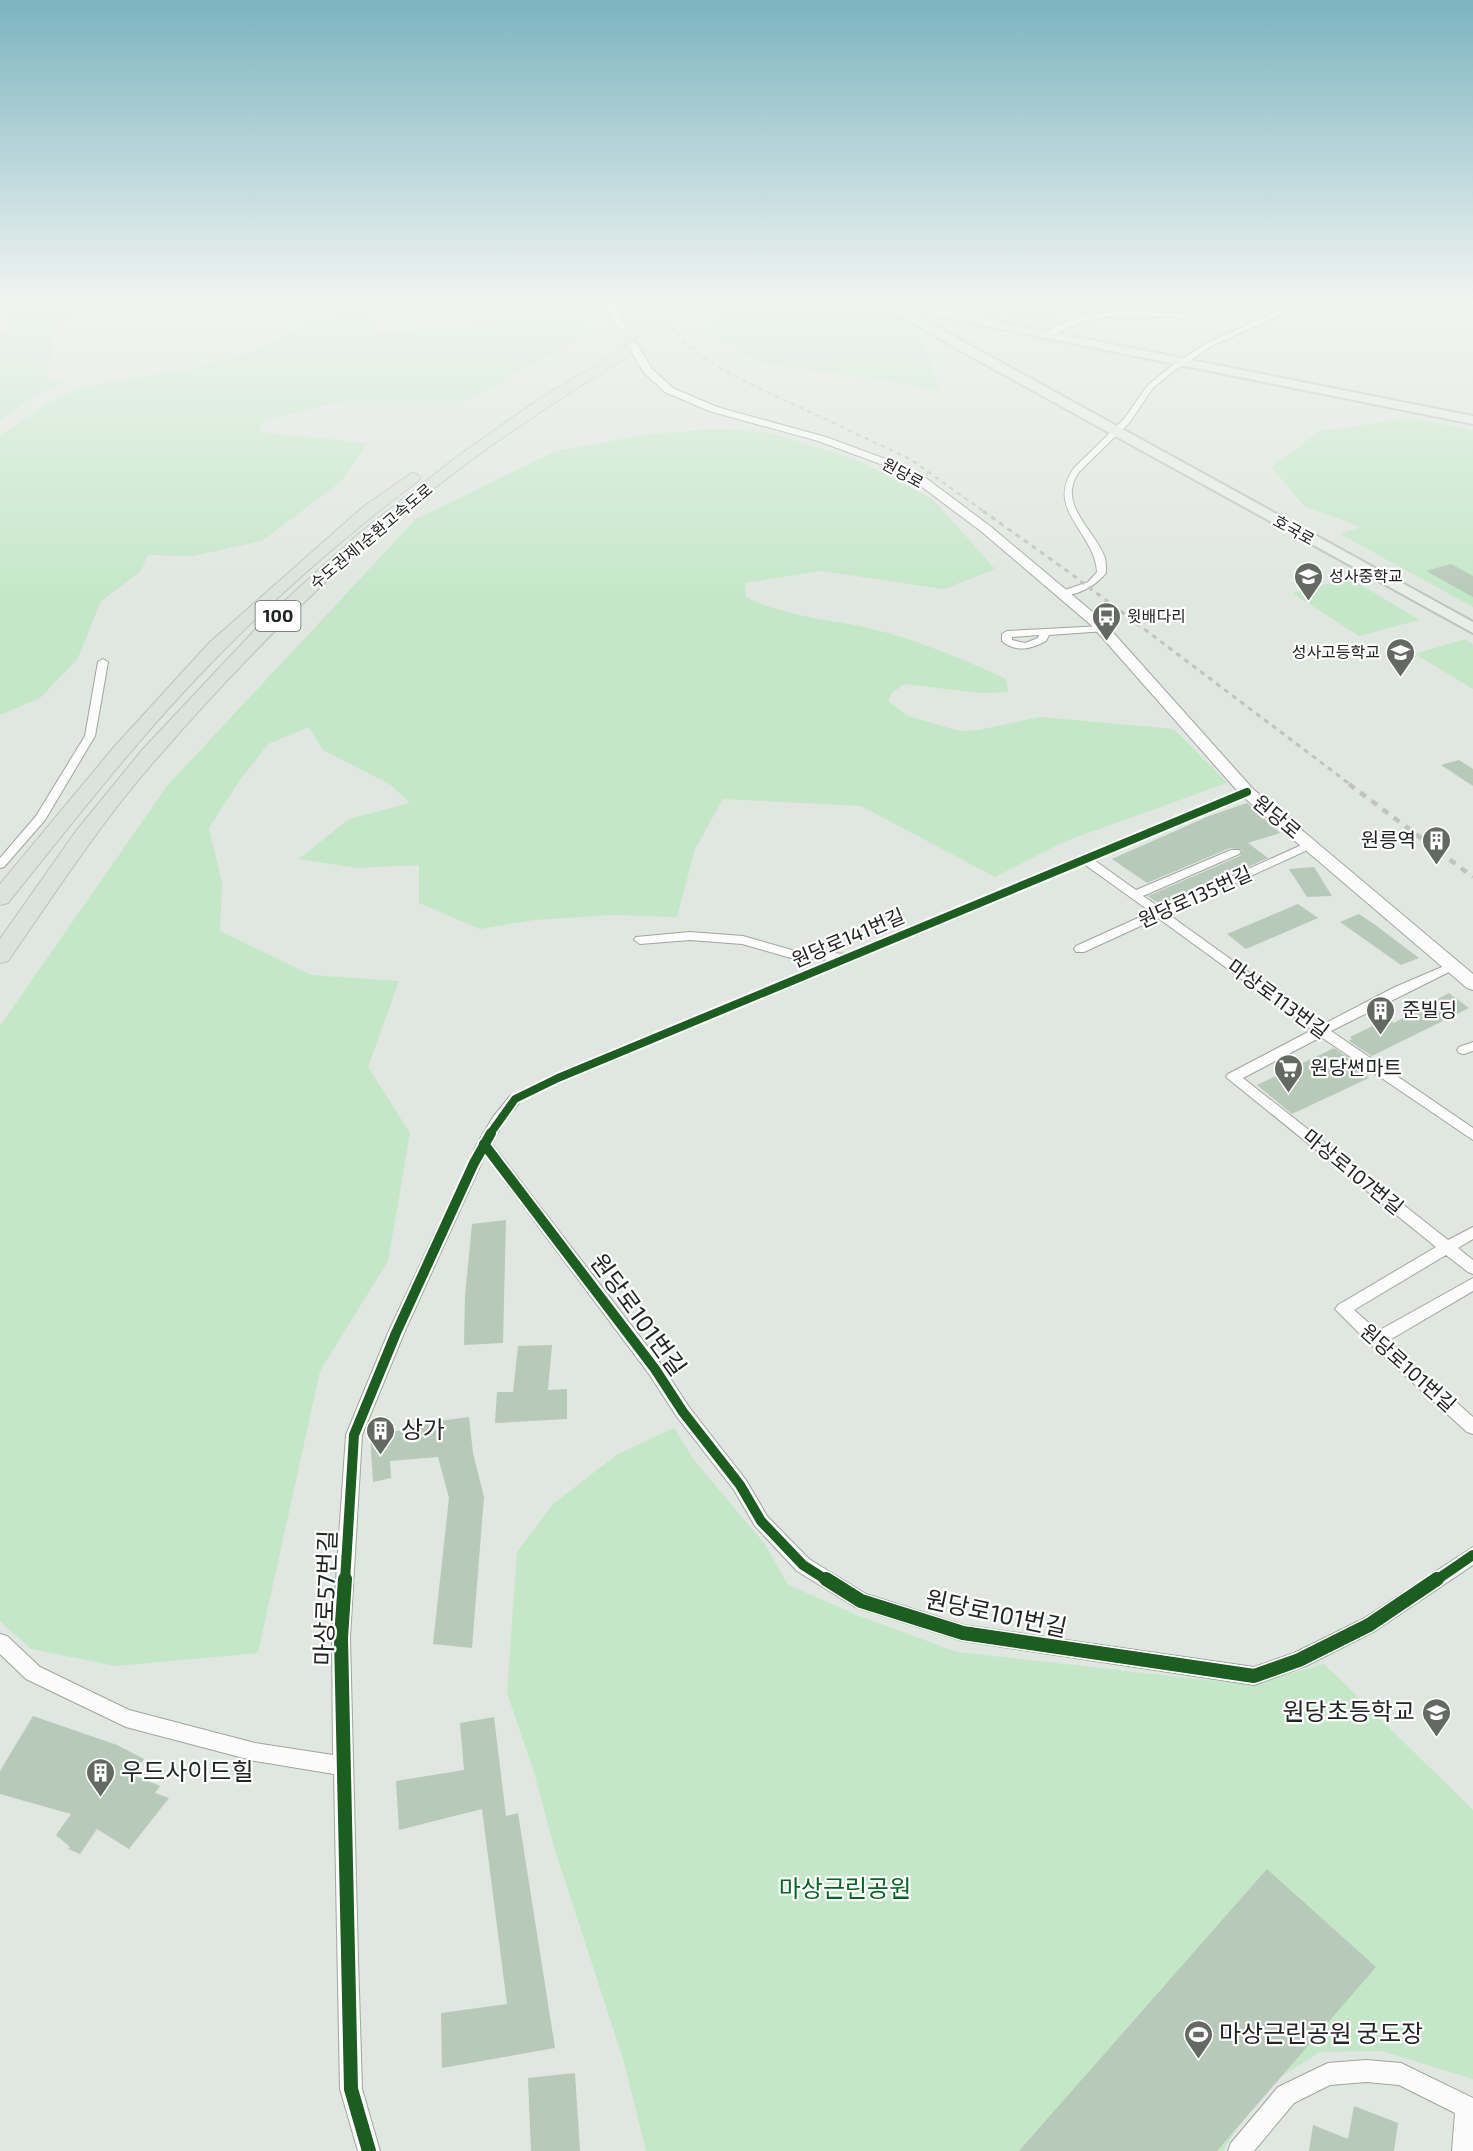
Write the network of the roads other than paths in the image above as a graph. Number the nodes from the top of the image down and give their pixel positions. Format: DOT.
graph roads {
  1 [pos="530,399"];
  2 [pos="548,399"];
  3 [pos="691,399"];
  4 [pos="1064,399"];
  5 [pos="1065,399"];
  6 [pos="1141,399"];
  7 [pos="1371,399"];
  8 [pos="1473,420"];
  9 [pos="1119,430"];
  10 [pos="1103,444"];
  11 [pos="1137,444"];
  12 [pos="1065,593"];
  13 [pos="1473,619"];
  14 [pos="1473,628"];
  15 [pos="1102,629"];
  16 [pos="1044,633"];
  17 [pos="103,662"];
  18 [pos="1247,792"];
  19 [pos="1310,845"];
  20 [pos="1235,852"];
  21 [pos="1085,859"];
  22 [pos="0,866"];
  23 [pos="1135,896"];
  24 [pos="0,898"];
  25 [pos="1159,913"];
  26 [pos="640,940"];
  27 [pos="1080,950"];
  28 [pos="0,956"];
  29 [pos="848,957"];
  30 [pos="1453,967"];
  31 [pos="1473,984"];
  32 [pos="1322,1031"];
  33 [pos="1473,1135"];
  34 [pos="484,1144"];
  35 [pos="1473,1232"];
  36 [pos="1447,1247"];
  37 [pos="1473,1268"];
  38 [pos="1473,1284"];
  39 [pos="1376,1340"];
  40 [pos="1473,1427"];
  41 [pos="1473,1555"];
  42 [pos="0,1642"];
  43 [pos="343,1766"];
  44 [pos="1470,2109"];
  45 [pos="369,2151"];
  46 [pos="1239,2151"];
  47 [pos="1463,2151"];
  1 -- 24 [label="highway, 수도권제1순환고속도로 / 100"];
  2 -- 28 [label="highway, 수도권제1순환고속도로 / 100"];
  3 -- 12 [label="main road, 원당로"];
  4 -- 9 [label="main road, 호국로"];
  5 -- 9 [label="main road, 호국로"];
  6 -- 9 [label="street"];
  7 -- 8 [label="main road"];
  9 -- 10 [label="street"];
  9 -- 11 [label="main road, 호국로"];
  9 -- 13 [label="main road, 호국로"];
  10 -- 11 [label="main road"];
  10 -- 12 [label="street"];
  11 -- 14 [label="main road, 호국로"];
  12 -- 15 [label="main road, 원당로"];
  15 -- 16 [label="street"];
  15 -- 18 [label="main road, 원당로"];
  17 -- 22 [label="street"];
  18 -- 19 [label="main road, 원당로"];
  18 -- 21 [label="street, 원당로141번길"];
  19 -- 25 [label="street, 원당로135번길"];
  19 -- 30 [label="main road, 원당로"];
  20 -- 23 [label="street"];
  21 -- 23 [label="street, 마상로113번길"];
  21 -- 29 [label="street, 원당로141번길"];
  23 -- 25 [label="street, 마상로113번길"];
  25 -- 27 [label="street, 원당로135번길"];
  25 -- 32 [label="street, 마상로113번길"];
  26 -- 29 [label="street, 원당로141번길"];
  29 -- 34 [label="street, 원당로141번길"];
  30 -- 31 [label="main road, 원당로"];
  30 -- 32 [label="street"];
  32 -- 33 [label="street, 마상로113번길"];
  32 -- 36 [label="street, 마상로107번길"];
  34 -- 41 [label="street, 원당로101번길"];
  34 -- 43 [label="street, 마상로57번길"];
  35 -- 36 [label="street"];
  36 -- 37 [label="street, 마상로107번길"];
  36 -- 39 [label="street, 원당로101번길"];
  38 -- 39 [label="street"];
  39 -- 40 [label="street, 원당로101번길"];
  42 -- 43 [label="street"];
  43 -- 45 [label="street, 마상로57번길"];
  44 -- 46 [label="street"];
  44 -- 47 [label="street"];
}
